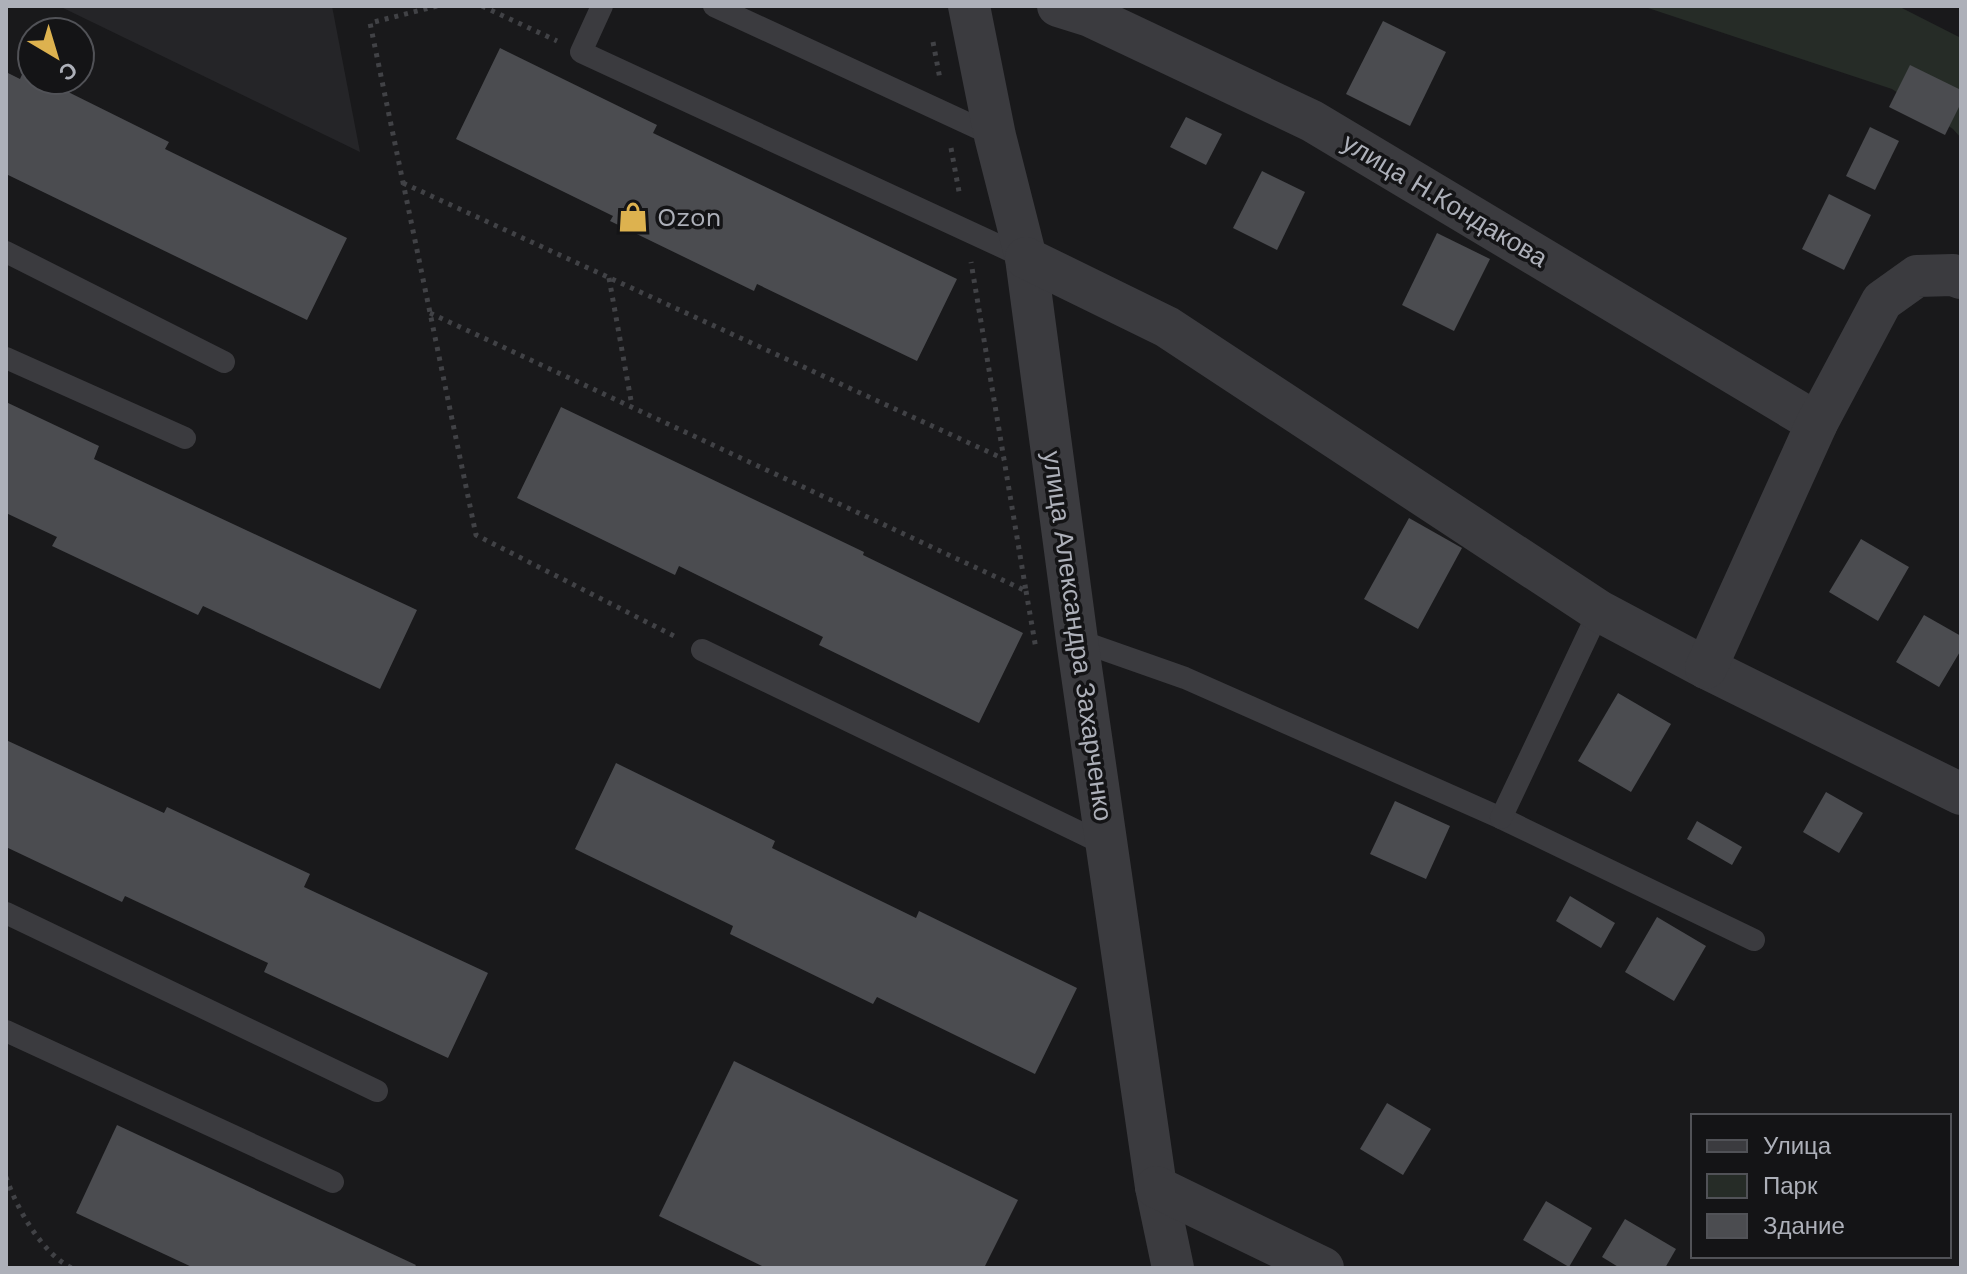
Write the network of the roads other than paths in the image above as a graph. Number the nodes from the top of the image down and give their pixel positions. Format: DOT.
graph roads {
  1 [pos="602,6"];
  2 [pos="714,6"];
  3 [pos="969,6"];
  4 [pos="1058,6"];
  5 [pos="995,136"];
  6 [pos="6,252"];
  7 [pos="1026,258"];
  8 [pos="1961,278"];
  9 [pos="6,358"];
  10 [pos="224,362"];
  11 [pos="1817,423"];
  12 [pos="185,438"];
  13 [pos="1599,611"];
  14 [pos="1077,640"];
  15 [pos="702,650"];
  16 [pos="1706,668"];
  17 [pos="1961,794"];
  18 [pos="1501,818"];
  19 [pos="1106,845"];
  20 [pos="6,913"];
  21 [pos="1754,940"];
  22 [pos="6,1031"];
  23 [pos="377,1091"];
  24 [pos="333,1182"];
  25 [pos="1156,1187"];
  26 [pos="1173,1268"];
  27 [pos="1323,1268"];
  1 -- 7 [label="lane"];
  2 -- 5 [label="lane"];
  3 -- 5 [label="street, улица Александра Захарченко"];
  4 -- 11 [label="street, улица Н.Кондакова"];
  5 -- 7 [label="street, улица Александра Захарченко"];
  6 -- 10 [label="lane"];
  7 -- 13 [label="street"];
  7 -- 14 [label="street, улица Александра Захарченко"];
  8 -- 11 [label="street"];
  9 -- 12 [label="lane"];
  11 -- 16 [label="street"];
  13 -- 16 [label="street"];
  13 -- 18 [label="lane"];
  14 -- 18 [label="lane"];
  14 -- 19 [label="street, улица Александра Захарченко"];
  15 -- 19 [label="lane"];
  16 -- 17 [label="street"];
  18 -- 21 [label="lane"];
  19 -- 25 [label="street, улица Александра Захарченко"];
  20 -- 23 [label="lane"];
  22 -- 24 [label="lane"];
  25 -- 26 [label="street, улица Александра Захарченко"];
  25 -- 27 [label="street"];
}
